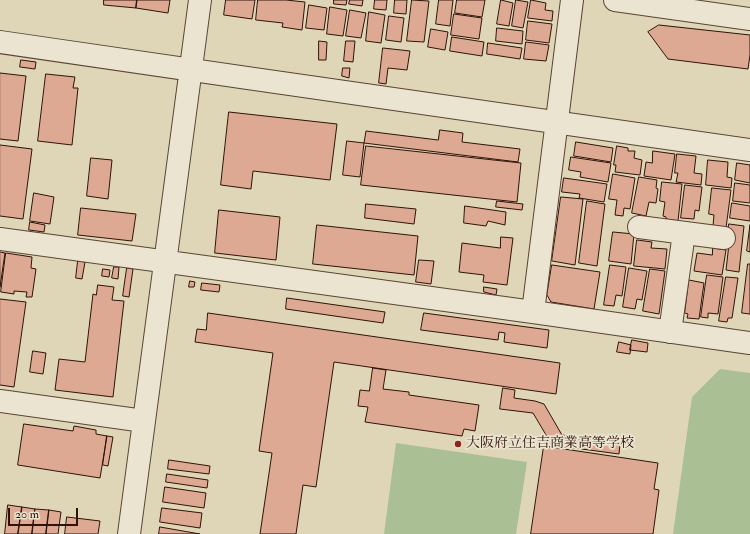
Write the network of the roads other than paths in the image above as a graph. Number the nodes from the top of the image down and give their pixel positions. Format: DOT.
graph roads {
  1 [pos="200,0"];
  2 [pos="572,0"];
  3 [pos="614,0"];
  4 [pos="750,19"];
  5 [pos="0,42"];
  6 [pos="191,69"];
  7 [pos="556,124"];
  8 [pos="750,150"];
  9 [pos="639,227"];
  10 [pos="684,233"];
  11 [pos="724,238"];
  12 [pos="0,239"];
  13 [pos="165,262"];
  14 [pos="533,312"];
  15 [pos="670,332"];
  16 [pos="750,343"];
  17 [pos="0,401"];
  18 [pos="144,421"];
  19 [pos="129,534"];
  1 -- 6 [label="street"];
  2 -- 7 [label="street"];
  3 -- 4 [label="street"];
  5 -- 6 [label="street"];
  6 -- 7 [label="street"];
  6 -- 13 [label="street"];
  7 -- 8 [label="street"];
  7 -- 14 [label="street"];
  9 -- 10 [label="street"];
  10 -- 11 [label="street"];
  10 -- 15 [label="street"];
  12 -- 13 [label="street"];
  13 -- 14 [label="street"];
  13 -- 18 [label="street"];
  14 -- 15 [label="street"];
  15 -- 16 [label="street"];
  17 -- 18 [label="street"];
  18 -- 19 [label="street"];
}
